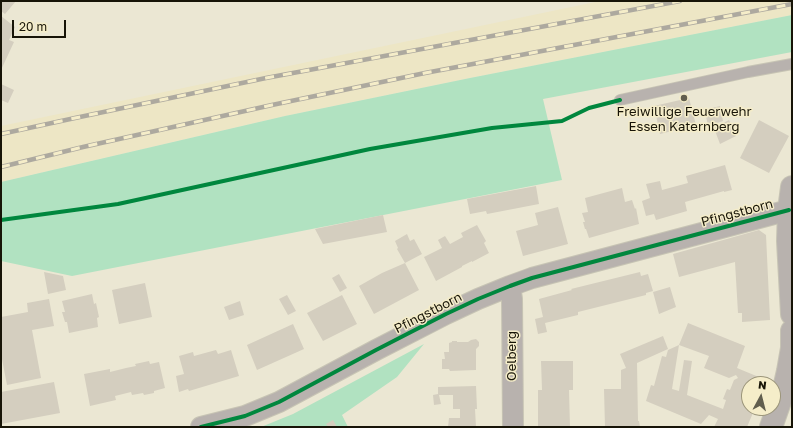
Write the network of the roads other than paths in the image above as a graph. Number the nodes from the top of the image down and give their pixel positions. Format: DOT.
graph roads {
  1 [pos="792,64"];
  2 [pos="620,100"];
  3 [pos="792,188"];
  4 [pos="789,210"];
  5 [pos="510,286"];
  6 [pos="792,314"];
  7 [pos="792,331"];
  8 [pos="201,427"];
  9 [pos="513,427"];
  10 [pos="771,427"];
  1 -- 2 [label="lane"];
  3 -- 4 [label="street"];
  4 -- 5 [label="street, Pfingstborn"];
  4 -- 6 [label="street"];
  5 -- 8 [label="street, Pfingstborn"];
  5 -- 9 [label="street, Oelberg"];
  7 -- 10 [label="street"];
}
